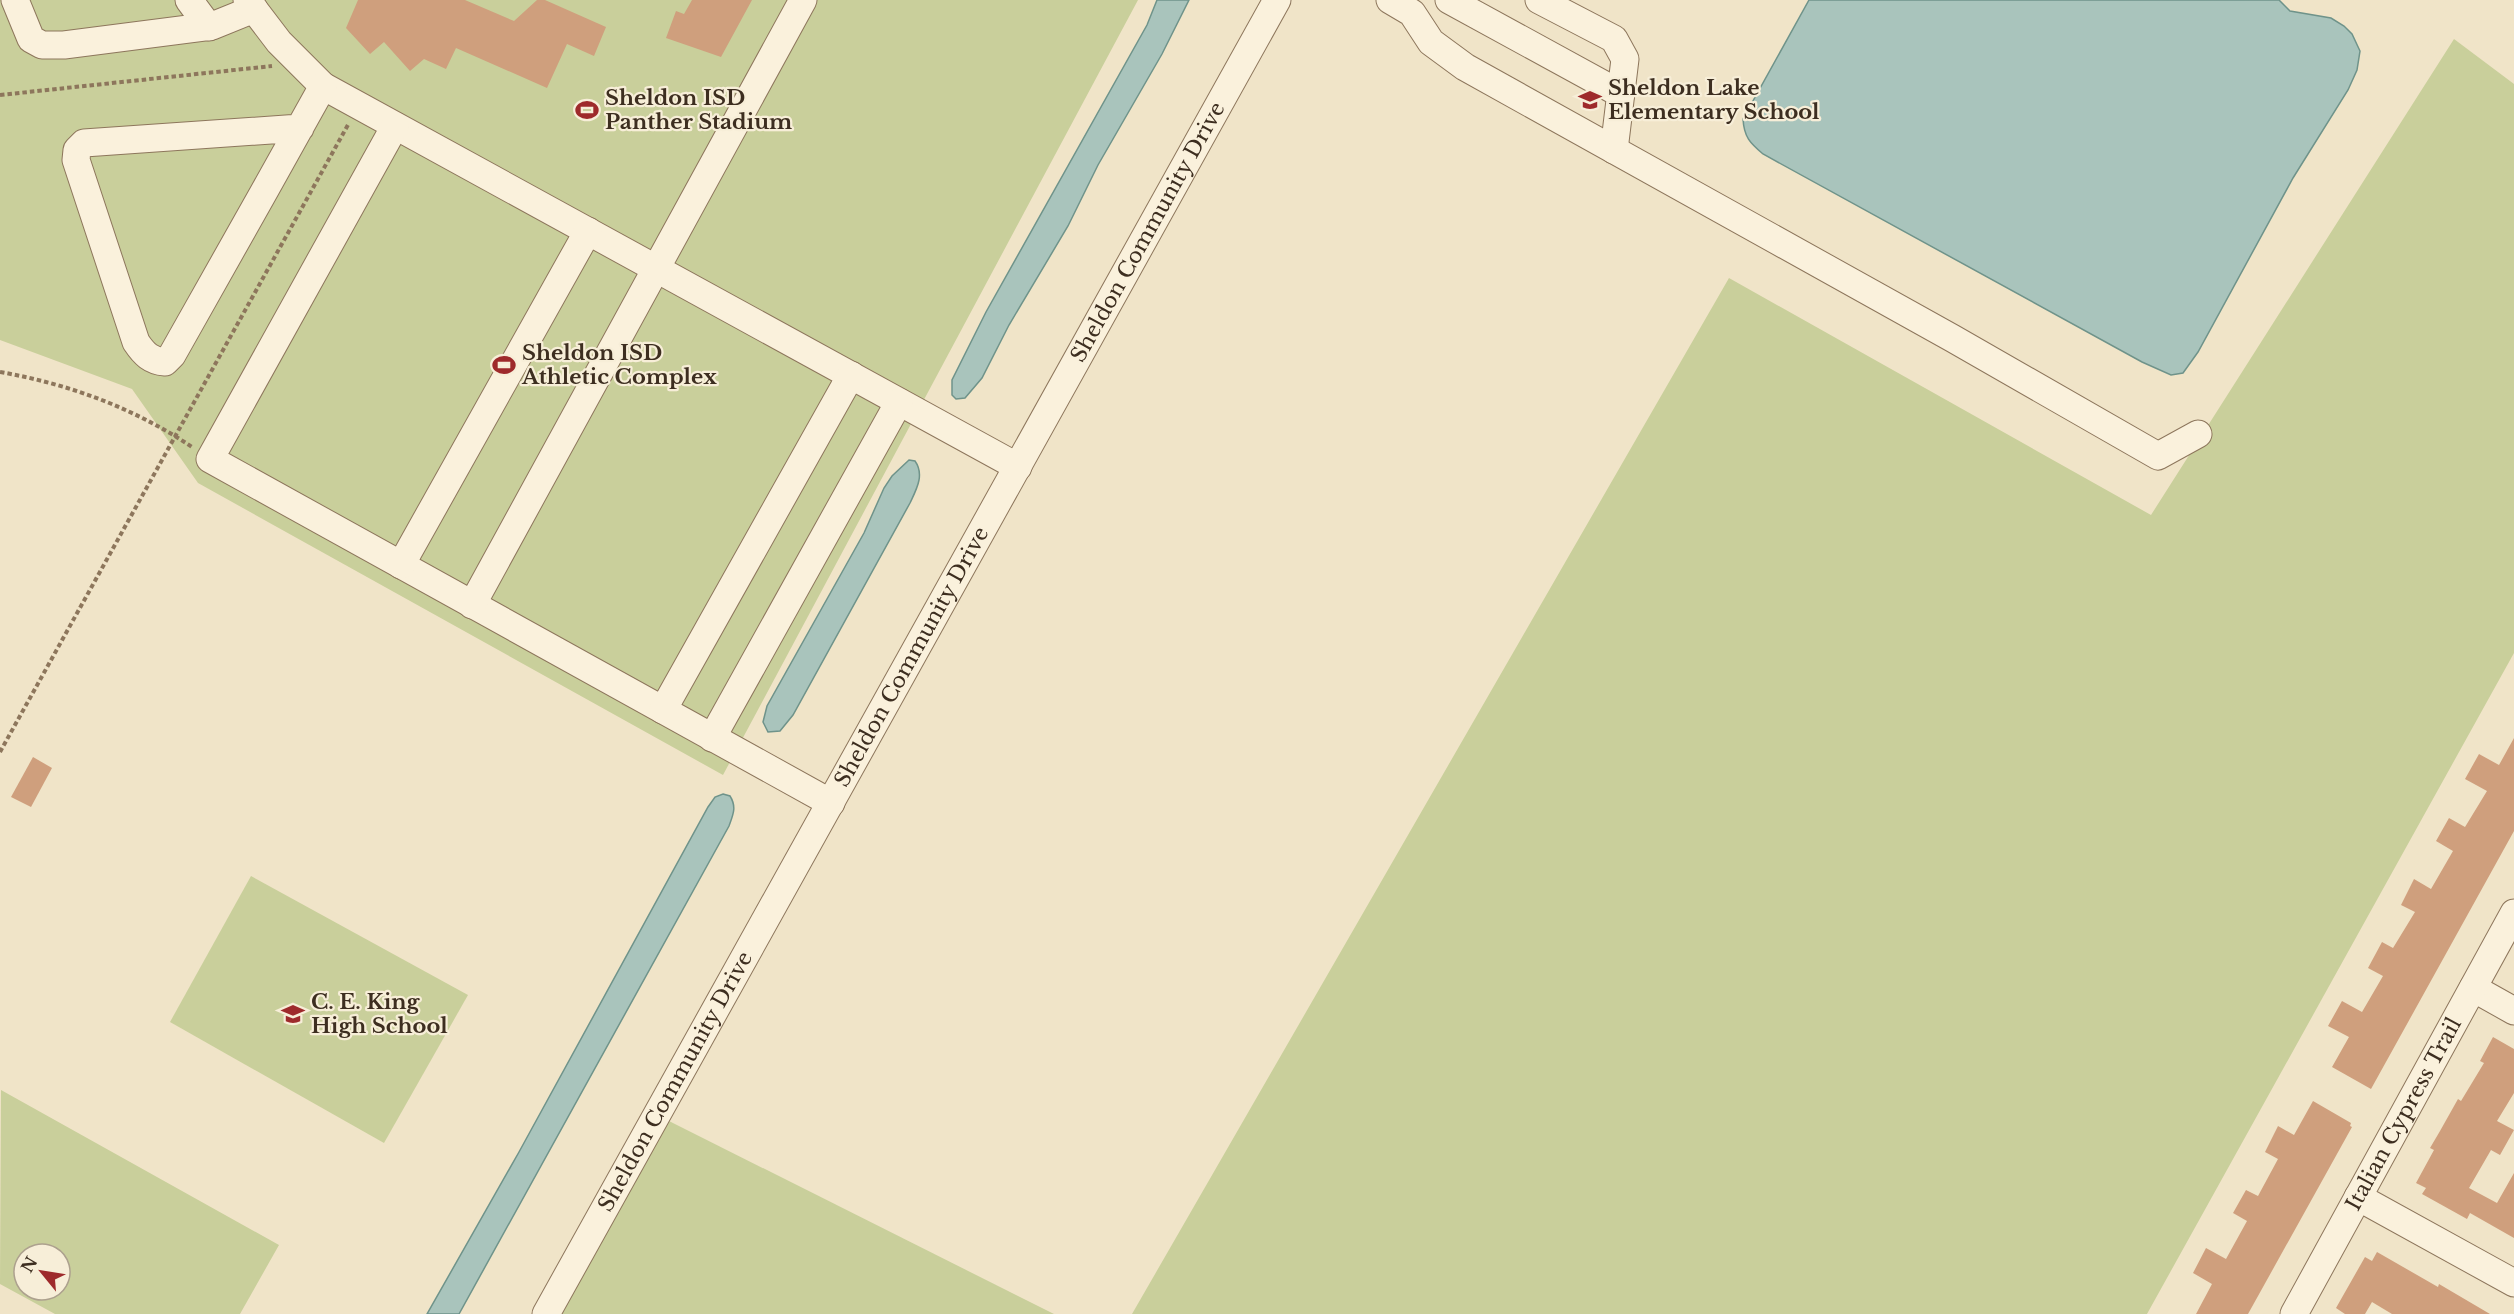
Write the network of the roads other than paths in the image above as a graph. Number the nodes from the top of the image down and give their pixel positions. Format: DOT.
graph roads {
  1 [pos="15,0"];
  2 [pos="189,0"];
  3 [pos="803,0"];
  4 [pos="1277,0"];
  5 [pos="1449,0"];
  6 [pos="1539,0"];
  7 [pos="1408,4"];
  8 [pos="250,5"];
  9 [pos="209,27"];
  10 [pos="323,86"];
  11 [pos="1621,94"];
  12 [pos="395,126"];
  13 [pos="300,128"];
  14 [pos="1614,150"];
  15 [pos="588,231"];
  16 [pos="656,269"];
  17 [pos="850,375"];
  18 [pos="899,402"];
  19 [pos="2198,434"];
  20 [pos="1017,467"];
  21 [pos="401,565"];
  22 [pos="472,605"];
  23 [pos="663,710"];
  24 [pos="712,738"];
  25 [pos="831,803"];
  26 [pos="2514,913"];
  27 [pos="2473,988"];
  28 [pos="2514,1011"];
  29 [pos="2358,1197"];
  30 [pos="2514,1283"];
  31 [pos="546,1314"];
  32 [pos="2294,1314"];
  1 -- 9 [label="street"];
  2 -- 9 [label="street"];
  3 -- 16 [label="street"];
  4 -- 20 [label="street, Sheldon Community Drive"];
  5 -- 11 [label="street"];
  6 -- 11 [label="street"];
  7 -- 14 [label="street"];
  8 -- 9 [label="street"];
  8 -- 10 [label="street"];
  10 -- 12 [label="street"];
  10 -- 13 [label="street"];
  11 -- 14 [label="street"];
  12 -- 15 [label="street"];
  12 -- 21 [label="street"];
  13 -- 13 [label="street"];
  14 -- 19 [label="street"];
  15 -- 16 [label="street"];
  15 -- 21 [label="street"];
  16 -- 17 [label="street"];
  16 -- 22 [label="street"];
  17 -- 18 [label="street"];
  17 -- 23 [label="street"];
  18 -- 20 [label="street"];
  18 -- 24 [label="street"];
  20 -- 25 [label="street, Sheldon Community Drive"];
  21 -- 22 [label="street"];
  22 -- 23 [label="street"];
  23 -- 24 [label="street"];
  24 -- 25 [label="street"];
  25 -- 31 [label="street, Sheldon Community Drive"];
  26 -- 27 [label="street, Italian Cypress Trail"];
  27 -- 28 [label="street"];
  27 -- 29 [label="street, Italian Cypress Trail"];
  29 -- 30 [label="street"];
  29 -- 32 [label="street, Italian Cypress Trail"];
}
